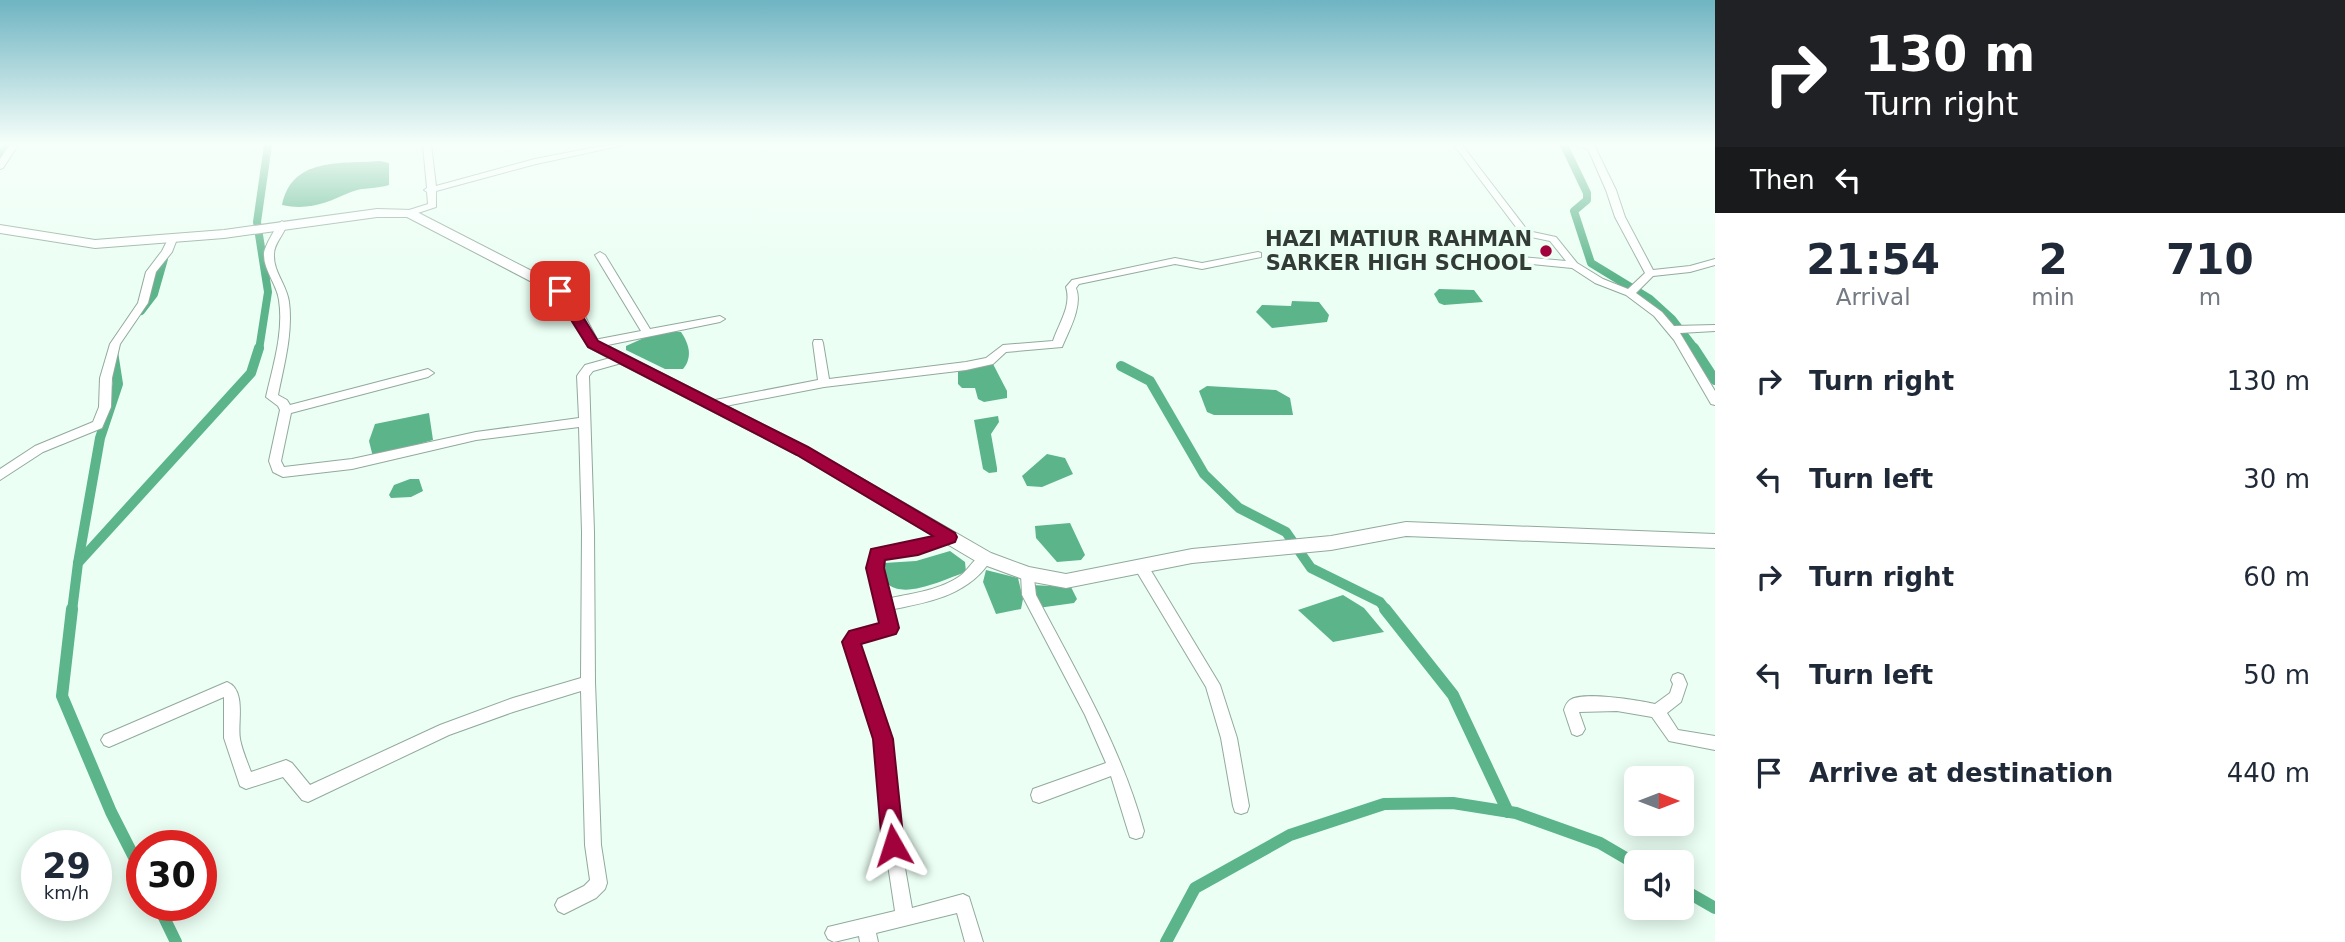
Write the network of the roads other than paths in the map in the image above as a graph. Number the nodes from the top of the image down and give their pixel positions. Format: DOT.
graph roads {
  1 [pos="433,189"];
  2 [pos="1491,189"];
  3 [pos="1610,189"];
  4 [pos="429,190"];
  5 [pos="409,213"];
  6 [pos="281,225"];
  7 [pos="0,229"];
  8 [pos="172,239"];
  9 [pos="1258,255"];
  10 [pos="600,256"];
  11 [pos="1486,257"];
  12 [pos="1715,262"];
  13 [pos="1574,265"];
  14 [pos="1650,273"];
  15 [pos="1634,289"];
  16 [pos="720,319"];
  17 [pos="1715,328"];
  18 [pos="1673,330"];
  19 [pos="647,333"];
  20 [pos="818,343"];
  21 [pos="593,344"];
  22 [pos="621,359"];
  23 [pos="428,373"];
  24 [pos="824,383"];
  25 [pos="1715,401"];
  26 [pos="710,405"];
  27 [pos="286,410"];
  28 [pos="584,422"];
  29 [pos="0,475"];
  30 [pos="949,537"];
  31 [pos="1715,541"];
  32 [pos="985,558"];
  33 [pos="1142,568"];
  34 [pos="1028,574"];
  35 [pos="886,606"];
  36 [pos="1678,680"];
  37 [pos="588,682"];
  38 [pos="1657,712"];
  39 [pos="1577,729"];
  40 [pos="109,740"];
  41 [pos="1715,743"];
  42 [pos="1116,767"];
  43 [pos="1039,795"];
  44 [pos="1241,806"];
  45 [pos="1136,831"];
  46 [pos="564,905"];
  47 [pos="905,918"];
  48 [pos="834,933"];
  49 [pos="867,934"];
  50 [pos="974,942"];
  1 -- 4 [label="street"];
  2 -- 13 [label="street"];
  3 -- 14 [label="street"];
  4 -- 5 [label="street"];
  5 -- 6 [label="main road"];
  5 -- 21 [label="main road"];
  6 -- 8 [label="main road"];
  6 -- 27 [label="street"];
  7 -- 8 [label="main road"];
  8 -- 29 [label="street"];
  9 -- 24 [label="street"];
  10 -- 19 [label="street"];
  11 -- 13 [label="street"];
  12 -- 14 [label="street"];
  13 -- 15 [label="street"];
  14 -- 15 [label="street"];
  15 -- 18 [label="street"];
  16 -- 19 [label="street"];
  17 -- 18 [label="street"];
  18 -- 25 [label="street"];
  19 -- 21 [label="street"];
  20 -- 24 [label="street"];
  21 -- 22 [label="main road"];
  22 -- 26 [label="main road"];
  22 -- 28 [label="street"];
  23 -- 27 [label="street"];
  24 -- 26 [label="street"];
  26 -- 30 [label="main road"];
  27 -- 28 [label="street"];
  28 -- 37 [label="street"];
  30 -- 32 [label="main road"];
  30 -- 35 [label="street"];
  31 -- 33 [label="main road"];
  32 -- 34 [label="main road"];
  32 -- 35 [label="street"];
  33 -- 34 [label="main road"];
  33 -- 44 [label="street"];
  34 -- 42 [label="street"];
  35 -- 47 [label="street"];
  36 -- 38 [label="street"];
  37 -- 40 [label="street"];
  37 -- 46 [label="street"];
  38 -- 39 [label="street"];
  38 -- 41 [label="street"];
  42 -- 43 [label="street"];
  42 -- 45 [label="street"];
  47 -- 49 [label="street"];
  47 -- 50 [label="street"];
  48 -- 49 [label="street"];
}
